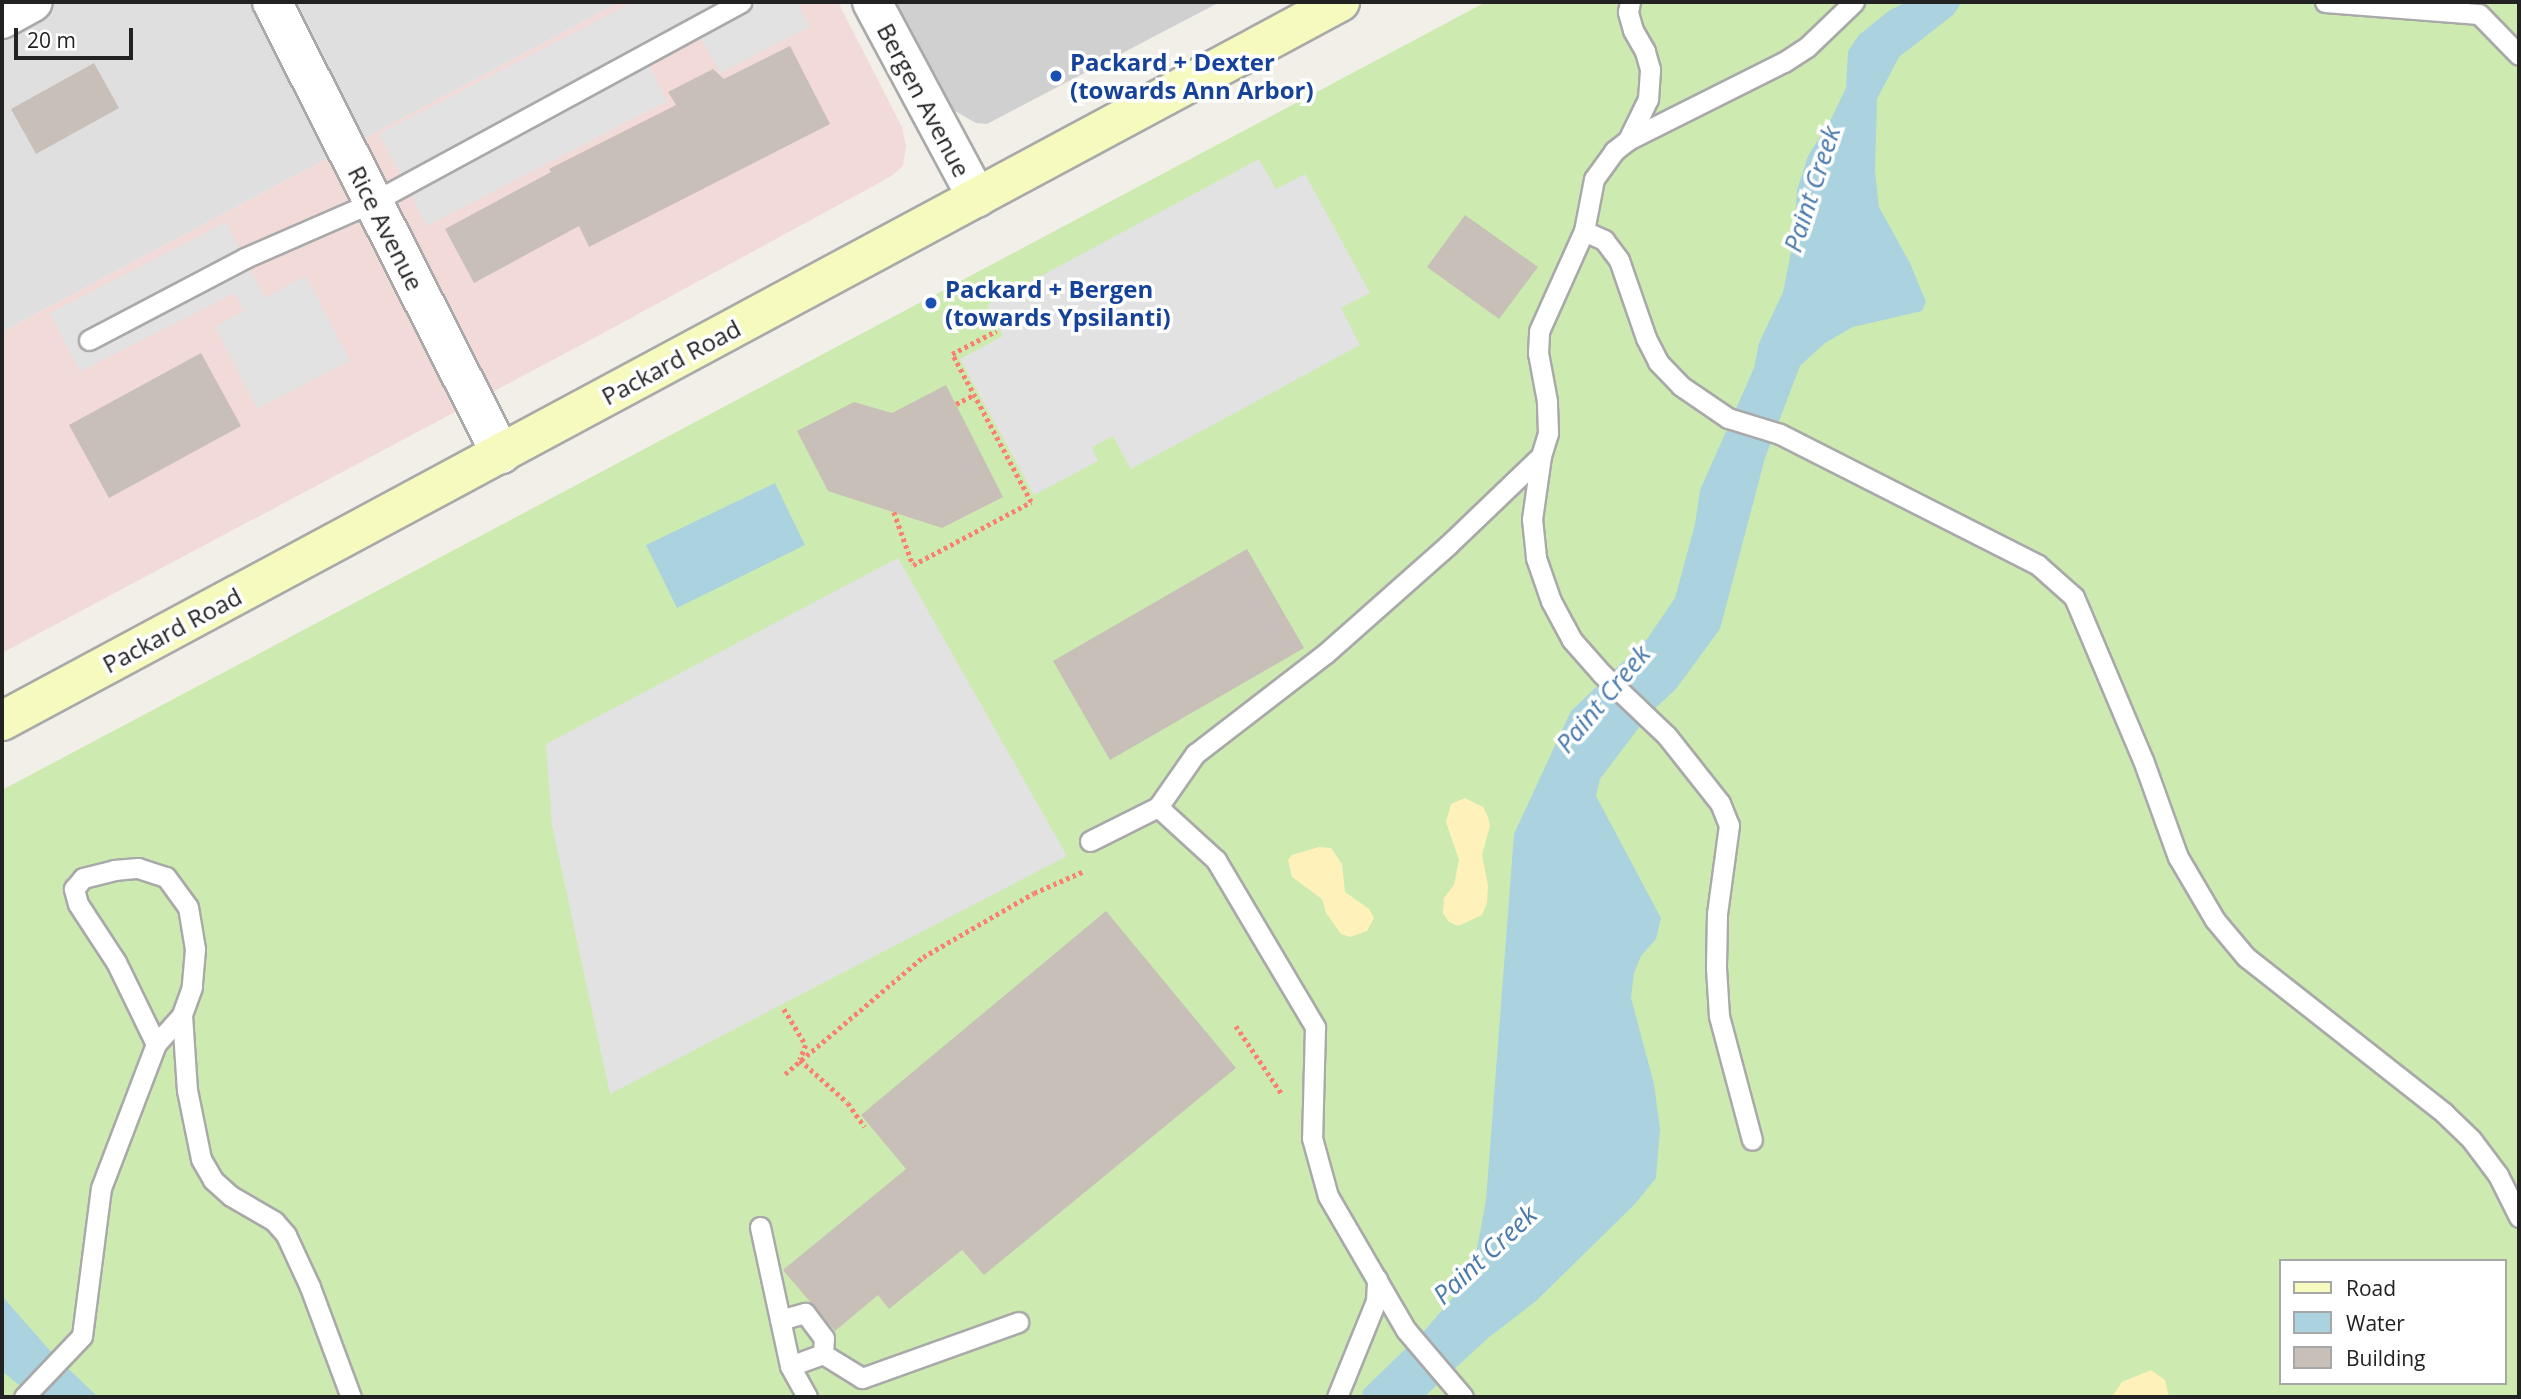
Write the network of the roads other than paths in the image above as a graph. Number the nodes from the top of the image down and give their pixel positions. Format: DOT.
graph roads {
  1 [pos="33,2"];
  2 [pos="272,2"];
  3 [pos="741,2"];
  4 [pos="872,2"];
  5 [pos="1340,2"];
  6 [pos="1630,2"];
  7 [pos="1854,2"];
  8 [pos="2325,2"];
  9 [pos="2,19"];
  10 [pos="2519,55"];
  11 [pos="1628,140"];
  12 [pos="976,198"];
  13 [pos="373,202"];
  14 [pos="1584,231"];
  15 [pos="89,340"];
  16 [pos="501,454"];
  17 [pos="1541,456"];
  18 [pos="2,721"];
  19 [pos="1158,807"];
  20 [pos="1090,841"];
  21 [pos="182,1015"];
  22 [pos="156,1044"];
  23 [pos="1752,1140"];
  24 [pos="2519,1217"];
  25 [pos="760,1227"];
  26 [pos="1377,1279"];
  27 [pos="780,1321"];
  28 [pos="1018,1322"];
  29 [pos="823,1354"];
  30 [pos="790,1366"];
  31 [pos="1460,1391"];
  32 [pos="24,1397"];
  33 [pos="351,1397"];
  34 [pos="807,1397"];
  35 [pos="1337,1397"];
  1 -- 9 [label="street"];
  2 -- 13 [label="street, Rice Avenue"];
  3 -- 13 [label="lane"];
  4 -- 12 [label="street, Bergen Avenue"];
  5 -- 12 [label="main road, Packard Road"];
  6 -- 11 [label="lane"];
  7 -- 11 [label="lane"];
  8 -- 10 [label="lane"];
  11 -- 14 [label="lane"];
  12 -- 16 [label="main road, Packard Road"];
  13 -- 15 [label="lane"];
  13 -- 16 [label="street, Rice Avenue"];
  14 -- 17 [label="lane"];
  14 -- 24 [label="lane"];
  16 -- 18 [label="main road, Packard Road"];
  17 -- 19 [label="lane"];
  17 -- 23 [label="lane"];
  19 -- 20 [label="lane"];
  19 -- 26 [label="lane"];
  21 -- 22 [label="lane"];
  21 -- 22 [label="lane"];
  21 -- 33 [label="lane"];
  22 -- 32 [label="lane"];
  25 -- 27 [label="lane"];
  26 -- 31 [label="lane"];
  26 -- 35 [label="lane"];
  27 -- 29 [label="lane"];
  27 -- 30 [label="lane"];
  28 -- 29 [label="lane"];
  29 -- 30 [label="lane"];
  30 -- 34 [label="lane"];
}
